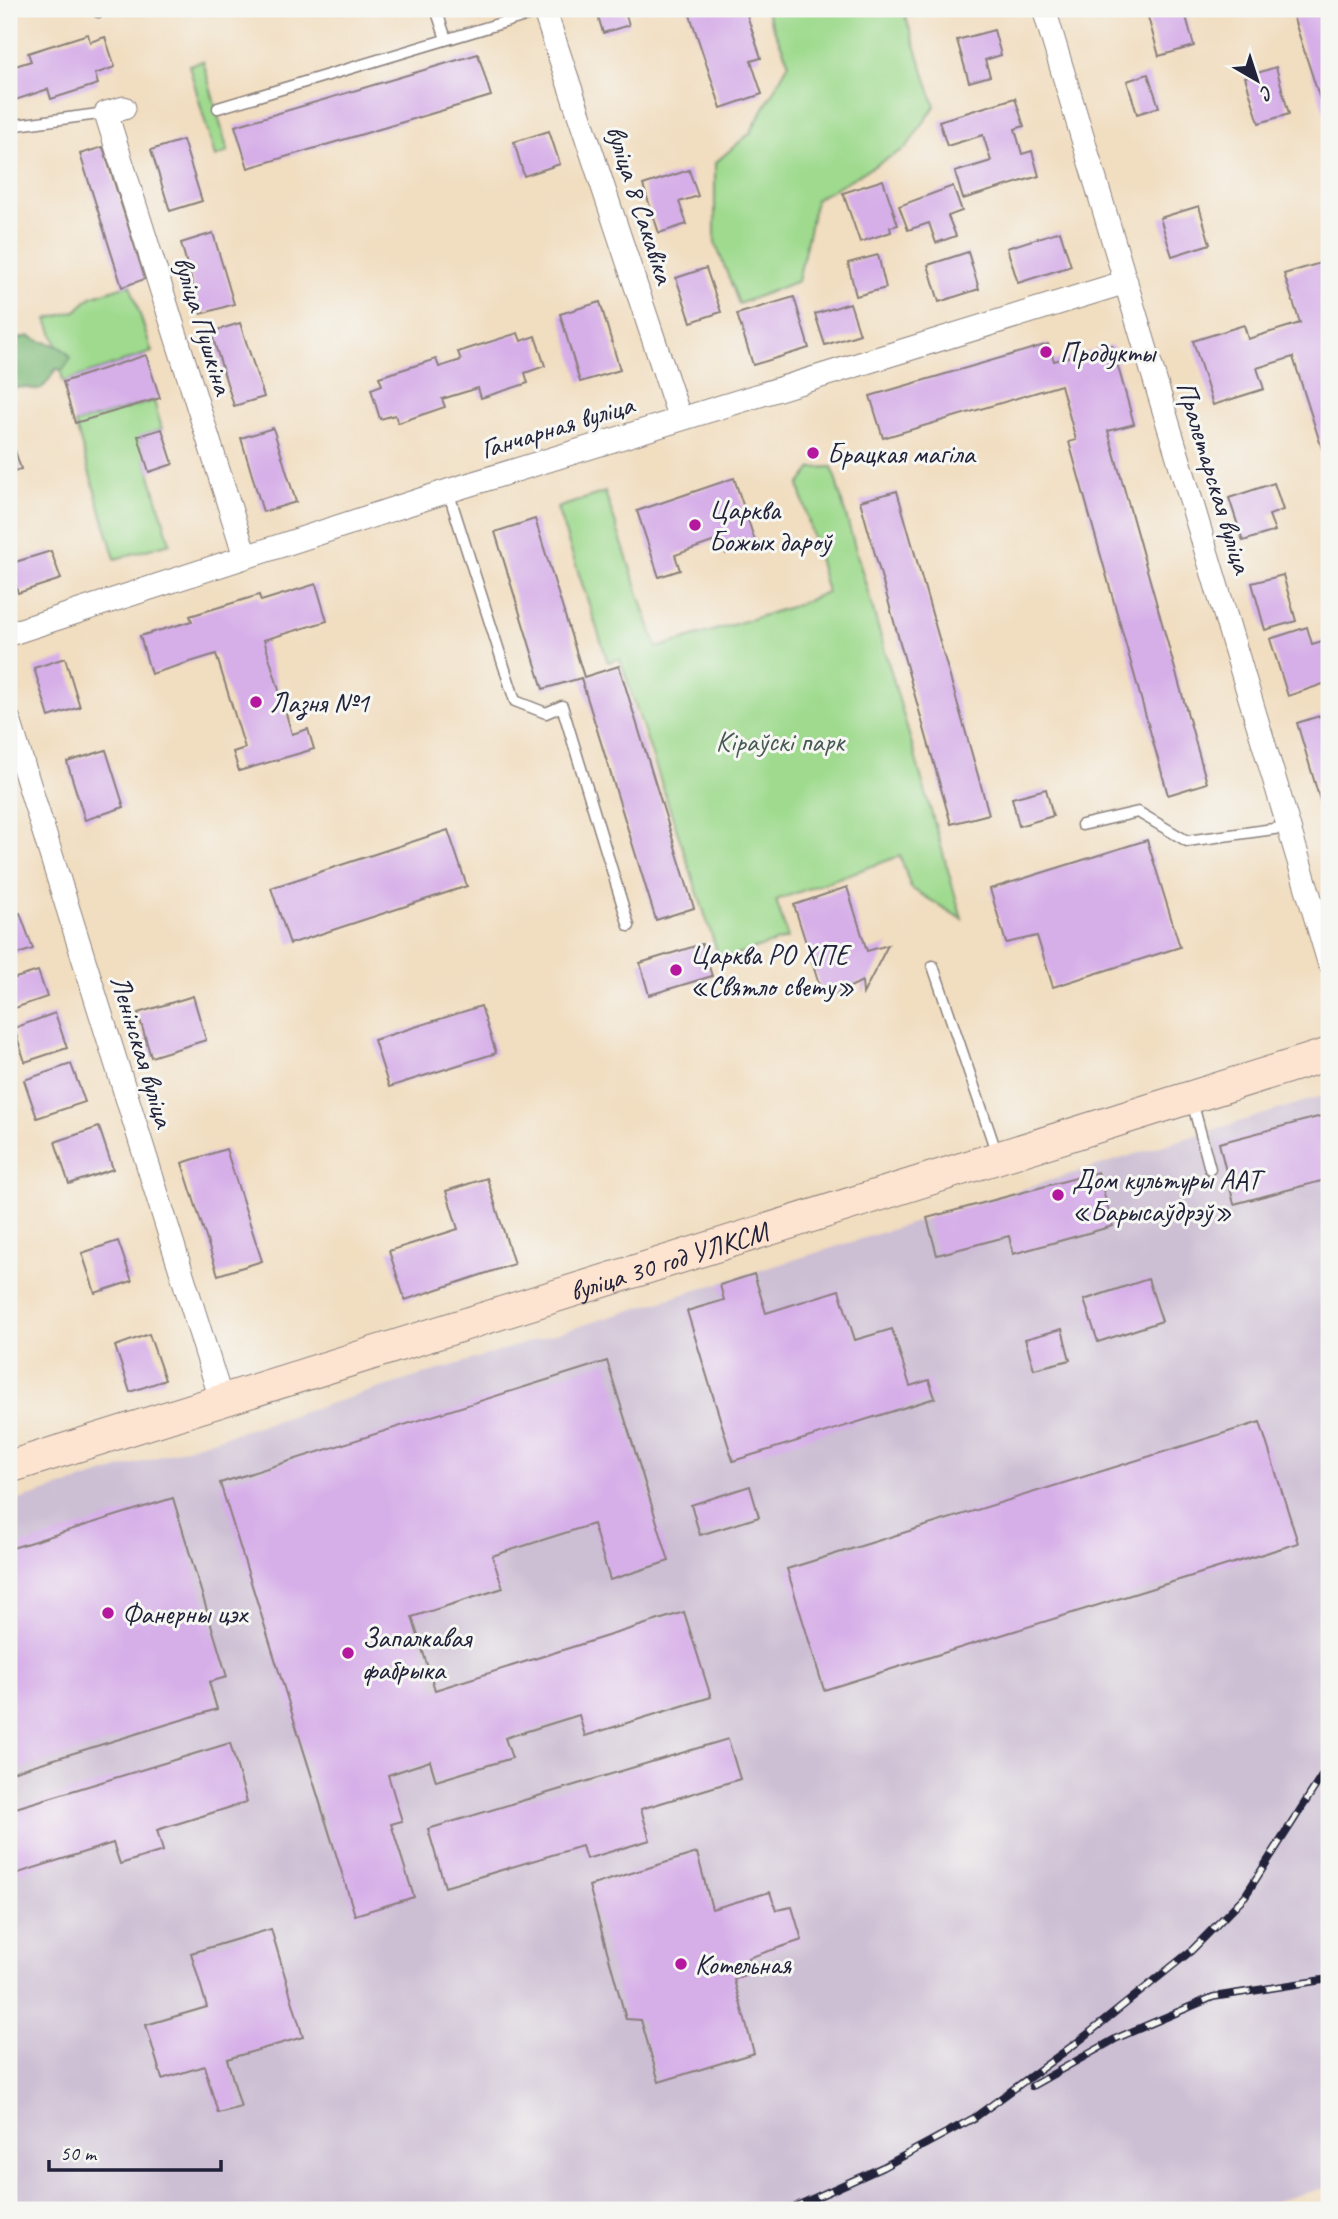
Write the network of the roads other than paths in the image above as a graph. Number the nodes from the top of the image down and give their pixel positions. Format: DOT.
graph roads {
  1 [pos="436,9"];
  2 [pos="545,9"];
  3 [pos="1044,9"];
  4 [pos="446,39"];
  5 [pos="218,108"];
  6 [pos="115,110"];
  7 [pos="9,126"];
  8 [pos="1126,282"];
  9 [pos="680,419"];
  10 [pos="448,491"];
  11 [pos="244,556"];
  12 [pos="9,634"];
  13 [pos="9,720"];
  14 [pos="1083,825"];
  15 [pos="1289,827"];
  16 [pos="629,926"];
  17 [pos="1329,962"];
  18 [pos="933,966"];
  19 [pos="1329,1054"];
  20 [pos="1191,1097"];
  21 [pos="998,1157"];
  22 [pos="1210,1169"];
  23 [pos="221,1399"];
  24 [pos="9,1467"];
  1 -- 4 [label="lane"];
  2 -- 4 [label="lane"];
  2 -- 9 [label="street, вуліца 8 Сакавіка"];
  3 -- 8 [label="street, Пралетарская вуліца"];
  4 -- 5 [label="lane"];
  6 -- 7 [label="lane"];
  6 -- 11 [label="street, вуліца Пушкіна"];
  8 -- 9 [label="street, Ганчарная вуліца"];
  8 -- 15 [label="street, Пралетарская вуліца"];
  9 -- 10 [label="street, Ганчарная вуліца"];
  10 -- 11 [label="street, Ганчарная вуліца"];
  10 -- 16 [label="lane"];
  11 -- 12 [label="street, Ганчарная вуліца"];
  13 -- 23 [label="street, Ленінская вуліца"];
  14 -- 15 [label="lane"];
  15 -- 17 [label="street, Пралетарская вуліца"];
  18 -- 21 [label="lane"];
  19 -- 20 [label="main road, вуліца 30 год УЛКСМ"];
  20 -- 21 [label="main road, вуліца 30 год УЛКСМ"];
  20 -- 22 [label="lane"];
  21 -- 23 [label="main road, вуліца 30 год УЛКСМ"];
  23 -- 24 [label="main road, вуліца 30 год УЛКСМ"];
}
